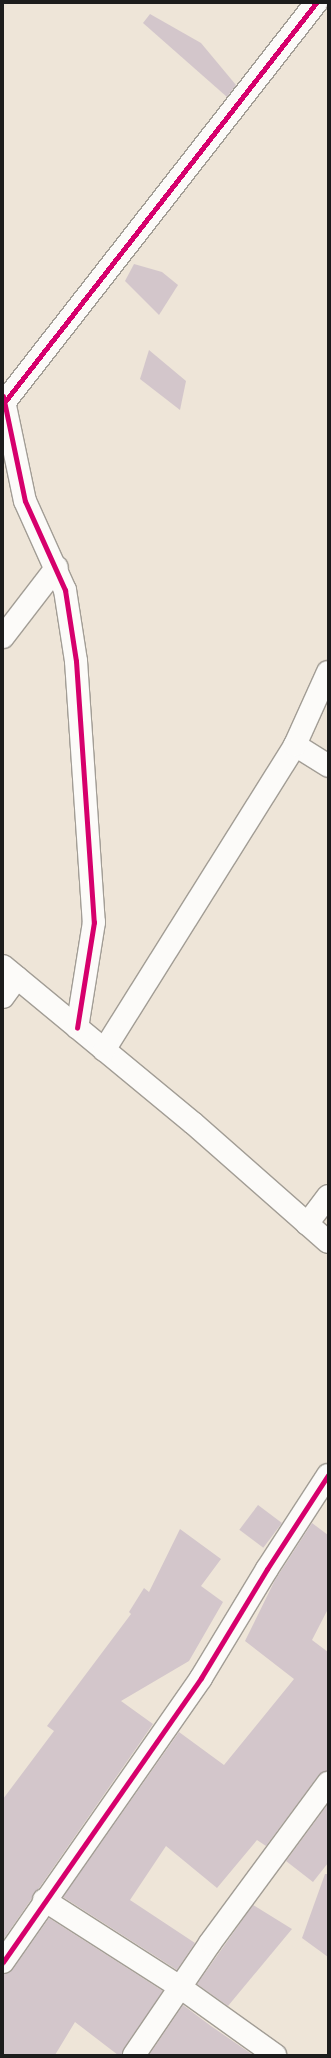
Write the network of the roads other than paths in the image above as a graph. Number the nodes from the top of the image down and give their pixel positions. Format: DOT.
graph roads {
  1 [pos="316,3"];
  2 [pos="321,3"];
  3 [pos="328,7"];
  4 [pos="4,401"];
  5 [pos="57,567"];
  6 [pos="3,637"];
  7 [pos="328,672"];
  8 [pos="295,745"];
  9 [pos="328,766"];
  10 [pos="10,972"];
  11 [pos="3,997"];
  12 [pos="77,1028"];
  13 [pos="104,1050"];
  14 [pos="328,1196"];
  15 [pos="307,1224"];
  16 [pos="328,1242"];
  17 [pos="328,1475"];
  18 [pos="328,1783"];
  19 [pos="44,1900"];
  20 [pos="3,1962"];
  21 [pos="180,1987"];
  22 [pos="134,2055"];
  23 [pos="275,2055"];
  1 -- 4 [label="street"];
  2 -- 3 [label="street"];
  4 -- 5 [label="street"];
  5 -- 6 [label="street"];
  5 -- 12 [label="street"];
  7 -- 8 [label="street"];
  8 -- 9 [label="street"];
  8 -- 13 [label="street"];
  10 -- 11 [label="street"];
  10 -- 12 [label="street"];
  12 -- 13 [label="street"];
  13 -- 15 [label="street"];
  14 -- 15 [label="street"];
  15 -- 16 [label="street"];
  17 -- 19 [label="street"];
  18 -- 21 [label="street"];
  19 -- 20 [label="street"];
  19 -- 21 [label="street"];
  21 -- 22 [label="street"];
  21 -- 23 [label="street"];
}
